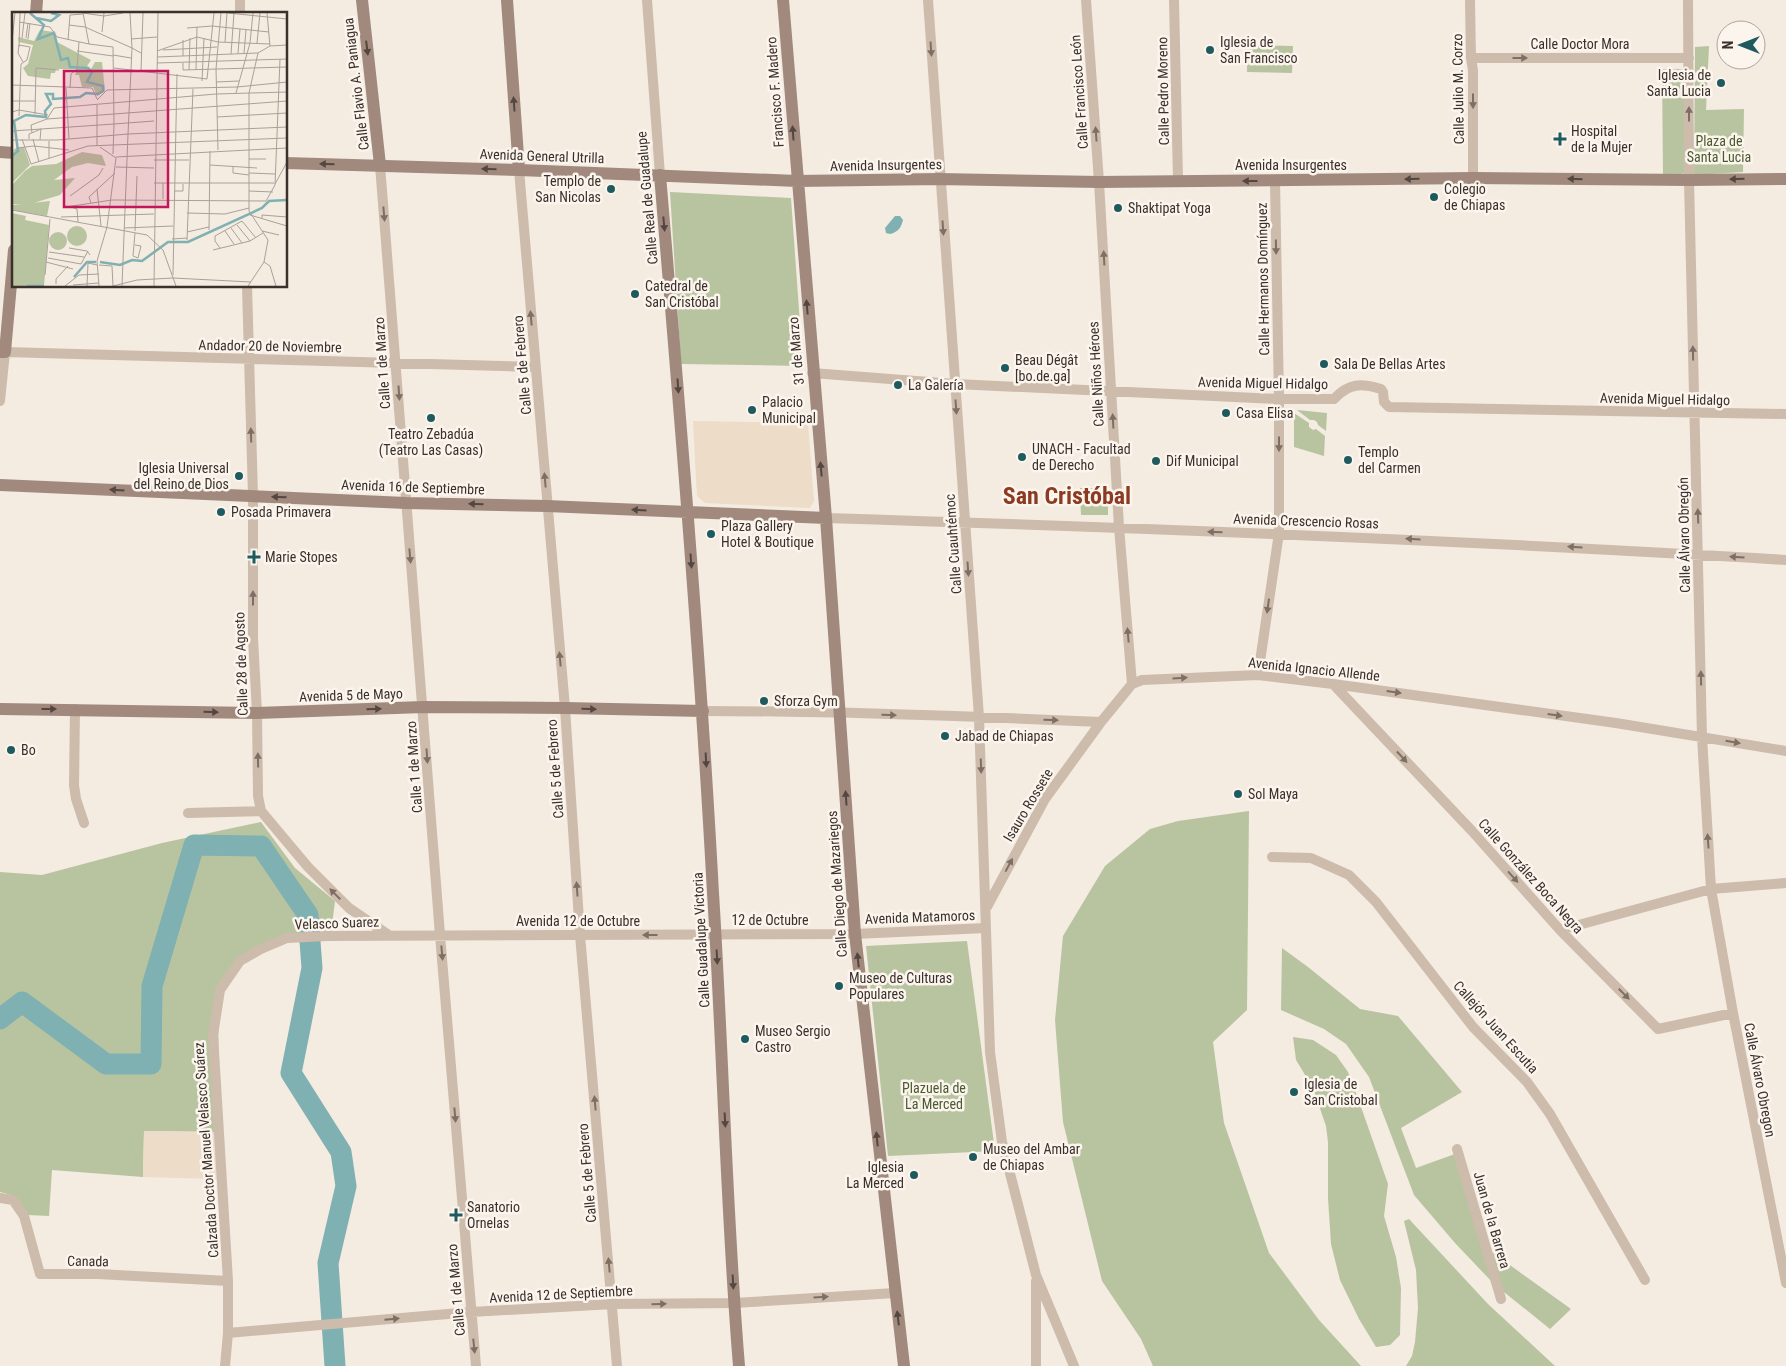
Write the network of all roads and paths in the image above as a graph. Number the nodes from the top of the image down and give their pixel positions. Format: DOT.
graph roads {
  1 [pos="362,0"];
  2 [pos="506,0"];
  3 [pos="647,0"];
  4 [pos="783,0"];
  5 [pos="928,0"];
  6 [pos="1086,0"];
  7 [pos="1174,0"];
  8 [pos="1470,0"];
  9 [pos="1688,0"];
  10 [pos="1471,58"];
  11 [pos="1689,58"];
  12 [pos="288,164"];
  13 [pos="380,166"];
  14 [pos="519,170"];
  15 [pos="660,175"];
  16 [pos="1473,178"];
  17 [pos="939,179"];
  18 [pos="1786,179"];
  19 [pos="1178,180"];
  20 [pos="1689,180"];
  21 [pos="797,181"];
  22 [pos="1275,181"];
  23 [pos="1099,182"];
  24 [pos="12,267"];
  25 [pos="247,288"];
  26 [pos="2,352"];
  27 [pos="249,360"];
  28 [pos="397,363"];
  29 [pos="536,367"];
  30 [pos="812,373"];
  31 [pos="954,384"];
  32 [pos="1111,392"];
  33 [pos="1279,399"];
  34 [pos="0,401"];
  35 [pos="1695,414"];
  36 [pos="1786,414"];
  37 [pos="0,485"];
  38 [pos="253,496"];
  39 [pos="406,502"];
  40 [pos="547,506"];
  41 [pos="688,513"];
  42 [pos="826,518"];
  43 [pos="965,522"];
  44 [pos="1118,527"];
  45 [pos="1279,533"];
  46 [pos="1699,554"];
  47 [pos="1786,560"];
  48 [pos="1258,675"];
  49 [pos="1132,684"];
  50 [pos="1333,684"];
  51 [pos="424,707"];
  52 [pos="565,708"];
  53 [pos="0,709"];
  54 [pos="75,709"];
  55 [pos="703,712"];
  56 [pos="257,713"];
  57 [pos="840,714"];
  58 [pos="978,717"];
  59 [pos="1101,722"];
  60 [pos="1702,736"];
  61 [pos="1786,751"];
  62 [pos="262,812"];
  63 [pos="188,813"];
  64 [pos="84,823"];
  65 [pos="1272,857"];
  66 [pos="1786,883"];
  67 [pos="1711,889"];
  68 [pos="986,908"];
  69 [pos="986,928"];
  70 [pos="1560,930"];
  71 [pos="388,934"];
  72 [pos="716,934"];
  73 [pos="855,934"];
  74 [pos="440,935"];
  75 [pos="580,935"];
  76 [pos="287,938"];
  77 [pos="1734,1013"];
  78 [pos="1457,1149"];
  79 [pos="0,1198"];
  80 [pos="1036,1275"];
  81 [pos="1785,1278"];
  82 [pos="1645,1280"];
  83 [pos="228,1281"];
  84 [pos="895,1292"];
  85 [pos="1501,1299"];
  86 [pos="734,1303"];
  87 [pos="613,1304"];
  88 [pos="471,1312"];
  89 [pos="228,1333"];
  90 [pos="226,1366"];
  91 [pos="476,1366"];
  92 [pos="618,1366"];
  93 [pos="739,1366"];
  94 [pos="904,1366"];
  95 [pos="1036,1366"];
  96 [pos="1074,1366"];
  1 -- 13 [label="main road, Calle Flavio A. Paniagua, one-way"];
  14 -- 2 [label="main road, one-way"];
  3 -- 15 [label="street, Calle Real de Guadalupe"];
  21 -- 4 [label="main road, Francisco F. Madero, one-way"];
  5 -- 17 [label="street, Calle Cuauhtémoc, one-way"];
  23 -- 6 [label="street, Calle Francisco León, one-way"];
  7 -- 19 [label="street, Calle Pedro Moreno"];
  8 -- 10 [label="street, Calle Julio M. Corzo"];
  9 -- 11 [label="street, Calle Álvaro Obregón"];
  10 -- 11 [label="street, Calle Doctor Mora, one-way"];
  10 -- 16 [label="street, Calle Julio M. Corzo, one-way"];
  20 -- 11 [label="street, Calle Álvaro Obregón, one-way"];
  13 -- 12 [label="main road, Avenida General Utrilla, one-way"];
  14 -- 13 [label="main road, Avenida General Utrilla, one-way"];
  13 -- 28 [label="street, Calle 1 de Marzo, one-way"];
  14 -- 15 [label="main road, Avenida General Utrilla"];
  29 -- 14 [label="street, Calle 5 de Febrero, one-way"];
  15 -- 21 [label="main road, Avenida General Utrilla"];
  15 -- 41 [label="main road, Calle Real de Guadalupe, one-way"];
  20 -- 16 [label="main road, Avenida Insurgentes, one-way"];
  16 -- 22 [label="main road, Avenida Insurgentes, one-way"];
  17 -- 21 [label="main road, Avenida Insurgentes"];
  17 -- 23 [label="main road, Avenida Insurgentes"];
  17 -- 31 [label="street, Calle Cuauhtémoc, one-way"];
  18 -- 20 [label="main road, Avenida Insurgentes, one-way"];
  22 -- 19 [label="main road, Avenida Insurgentes, one-way"];
  19 -- 23 [label="main road, Avenida Insurgentes"];
  35 -- 20 [label="street, Calle Álvaro Obregón, one-way"];
  30 -- 21 [label="main road, 31 de Marzo, one-way"];
  22 -- 33 [label="street, Calle Hermanos Domínguez, one-way"];
  32 -- 23 [label="street, Calle Niños Héroes, one-way"];
  24 -- 26 [label="main road"];
  25 -- 27 [label="street, Calle 28 de Agosto"];
  26 -- 27 [label="street, Andador 20 de Noviembre"];
  26 -- 34 [label="street"];
  27 -- 28 [label="street, Andador 20 de Noviembre"];
  38 -- 27 [label="street, Calle 28 de Agosto, one-way"];
  28 -- 29 [label="street, Andador 20 de Noviembre"];
  28 -- 39 [label="street, Calle 1 de Marzo, one-way"];
  40 -- 29 [label="street, Calle 5 de Febrero, one-way"];
  30 -- 31 [label="street, Avenida Miguel Hidalgo"];
  42 -- 30 [label="main road, 31 de Marzo, one-way"];
  31 -- 32 [label="street, Avenida Miguel Hidalgo"];
  31 -- 43 [label="street, Calle Cuauhtémoc, one-way"];
  32 -- 33 [label="street, Avenida Miguel Hidalgo"];
  44 -- 32 [label="street, Calle Niños Héroes, one-way"];
  33 -- 35 [label="street, Avenida Miguel Hidalgo"];
  33 -- 45 [label="street, Calle Hermanos Domínguez, one-way"];
  35 -- 36 [label="street, Avenida Miguel Hidalgo"];
  46 -- 35 [label="street, Calle Álvaro Obregón, one-way"];
  38 -- 37 [label="main road, Avenida 16 de Septiembre, one-way"];
  39 -- 38 [label="main road, Avenida 16 de Septiembre, one-way"];
  56 -- 38 [label="street, Calle 28 de Agosto, one-way"];
  40 -- 39 [label="main road, Avenida 16 de Septiembre, one-way"];
  39 -- 51 [label="street, Calle 1 de Marzo, one-way"];
  41 -- 40 [label="main road, Avenida 16 de Septiembre, one-way"];
  52 -- 40 [label="street, Calle 5 de Febrero, one-way"];
  41 -- 42 [label="main road, Avenida 16 de Septiembre"];
  41 -- 55 [label="main road, Calle Guadalupe Victoria, one-way"];
  42 -- 43 [label="street, Avenida Crescencio Rosas"];
  42 -- 57 [label="main road, Calle Diego de Mazariegos"];
  43 -- 44 [label="street, Avenida Crescencio Rosas"];
  43 -- 58 [label="street, Calle Cuauhtémoc, one-way"];
  45 -- 44 [label="street, Avenida Crescencio Rosas, one-way"];
  49 -- 44 [label="street, Calle Niños Héroes, one-way"];
  46 -- 45 [label="street, Avenida Crescencio Rosas, one-way"];
  45 -- 48 [label="street, Calle Hermanos Domínguez, one-way"];
  47 -- 46 [label="street, Avenida Crescencio Rosas, one-way"];
  60 -- 46 [label="street, Calle Álvaro Obregón, one-way"];
  49 -- 48 [label="street, Avenida Ignacio Allende, one-way"];
  48 -- 50 [label="street, Avenida Ignacio Allende"];
  49 -- 59 [label="street"];
  50 -- 60 [label="street, Avenida Ignacio Allende, one-way"];
  50 -- 70 [label="street, Calle González Boca Negra, one-way"];
  51 -- 52 [label="main road, Avenida 5 de Mayo"];
  56 -- 51 [label="main road, Avenida 5 de Mayo, one-way"];
  51 -- 74 [label="street, Calle 1 de Marzo, one-way"];
  52 -- 55 [label="main road, Avenida 5 de Mayo, one-way"];
  75 -- 52 [label="street, Calle 5 de Febrero, one-way"];
  53 -- 54 [label="main road, Avenida 5 de Mayo, one-way"];
  54 -- 56 [label="main road, Avenida 5 de Mayo, one-way"];
  54 -- 64 [label="street"];
  55 -- 57 [label="street"];
  55 -- 72 [label="main road, Calle Guadalupe Victoria, one-way"];
  62 -- 56 [label="street, Calle 28 de Agosto, one-way"];
  57 -- 58 [label="street, one-way"];
  73 -- 57 [label="main road, Calle Diego de Mazariegos, one-way"];
  58 -- 59 [label="street, one-way"];
  58 -- 68 [label="street, Calle Cuauhtémoc, one-way"];
  68 -- 59 [label="street, Isauro Rossete, one-way"];
  60 -- 61 [label="street, Avenida Ignacio Allende, one-way"];
  67 -- 60 [label="street, Calle Álvaro Obregón, one-way"];
  62 -- 63 [label="street"];
  71 -- 62 [label="street, one-way"];
  65 -- 82 [label="street, Callejón Juan Escutia"];
  66 -- 67 [label="street"];
  67 -- 70 [label="street"];
  67 -- 77 [label="street, Calle Álvaro Obregon"];
  68 -- 69 [label="street, Calle Cuauhtémoc"];
  69 -- 73 [label="street, Avenida Matamoros"];
  69 -- 80 [label="street, Calle Cuauhtémoc"];
  70 -- 77 [label="street, Calle González Boca Negra, one-way"];
  71 -- 74 [label="street"];
  71 -- 76 [label="street, Velasco Suarez"];
  72 -- 73 [label="street, 12 de Octubre"];
  72 -- 75 [label="street, Avenida 12 de Octubre, one-way"];
  72 -- 86 [label="main road, Calle Guadalupe Victoria, one-way"];
  84 -- 73 [label="main road, Calle Diego de Mazariegos, one-way"];
  74 -- 75 [label="street, Avenida 12 de Octubre"];
  74 -- 88 [label="street, Calle 1 de Marzo, one-way"];
  87 -- 75 [label="street, Calle 5 de Febrero, one-way"];
  76 -- 83 [label="street, Calzada Doctor Manuel Velasco Suárez"];
  77 -- 81 [label="street, Calle Álvaro Obregon"];
  78 -- 85 [label="street, Juan de la Barrera"];
  79 -- 83 [label="street, Canada"];
  80 -- 95 [label="street"];
  80 -- 96 [label="street"];
  83 -- 89 [label="street, Calzada Doctor Manuel Velasco Suárez"];
  86 -- 84 [label="street, Avenida 12 de Septiembre, one-way"];
  94 -- 84 [label="main road, Calle Diego de Mazariegos, one-way"];
  87 -- 86 [label="street, Avenida 12 de Septiembre, one-way"];
  86 -- 93 [label="main road, Calle Guadalupe Victoria"];
  87 -- 88 [label="street, Avenida 12 de Septiembre"];
  87 -- 92 [label="street, Calle 5 de Febrero"];
  89 -- 88 [label="street, Avenida 12 de Septiembre, one-way"];
  88 -- 91 [label="street, Calle 1 de Marzo, one-way"];
  89 -- 90 [label="street, Calzada Doctor Manuel Velasco Suárez"];
}
